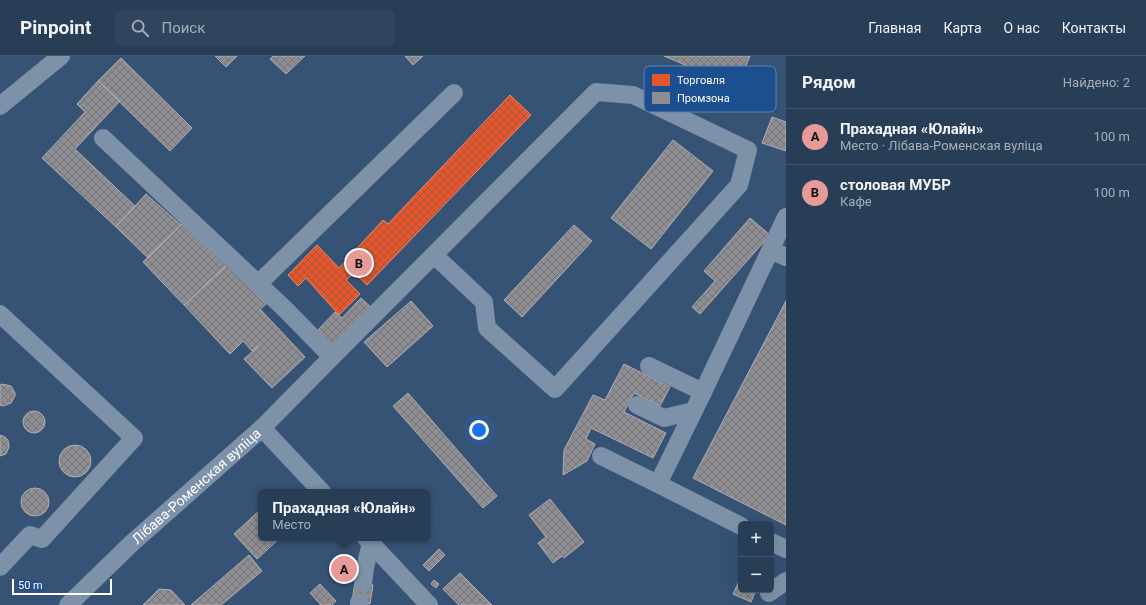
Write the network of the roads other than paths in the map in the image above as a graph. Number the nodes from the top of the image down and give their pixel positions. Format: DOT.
graph roads {
  1 [pos="61,56"];
  2 [pos="454,93"];
  3 [pos="644,101"];
  4 [pos="0,106"];
  5 [pos="667,112"];
  6 [pos="104,138"];
  7 [pos="786,217"];
  8 [pos="778,254"];
  9 [pos="434,255"];
  10 [pos="258,284"];
  11 [pos="0,314"];
  12 [pos="332,357"];
  13 [pos="649,366"];
  14 [pos="703,392"];
  15 [pos="637,405"];
  16 [pos="693,411"];
  17 [pos="262,428"];
  18 [pos="601,456"];
  19 [pos="658,484"];
  20 [pos="319,489"];
  21 [pos="738,524"];
  22 [pos="368,541"];
  23 [pos="774,543"];
  24 [pos="786,549"];
  25 [pos="0,567"];
  26 [pos="786,581"];
  27 [pos="363,583"];
  28 [pos="774,589"];
  29 [pos="68,605"];
  30 [pos="429,605"];
  1 -- 4 [label="street"];
  2 -- 10 [label="street"];
  3 -- 9 [label="street"];
  5 -- 9 [label="street"];
  6 -- 10 [label="street"];
  7 -- 8 [label="street"];
  8 -- 14 [label="street"];
  9 -- 12 [label="street"];
  10 -- 12 [label="street"];
  11 -- 25 [label="street"];
  12 -- 17 [label="street"];
  13 -- 14 [label="street"];
  14 -- 16 [label="street"];
  15 -- 16 [label="street"];
  16 -- 19 [label="street"];
  17 -- 20 [label="street, Лібава-Роменская вуліца"];
  17 -- 29 [label="street, Лібава-Роменская вуліца"];
  18 -- 19 [label="street"];
  19 -- 21 [label="street"];
  22 -- 27 [label="street"];
  22 -- 30 [label="street"];
  23 -- 24 [label="street"];
  26 -- 28 [label="street"];
}
